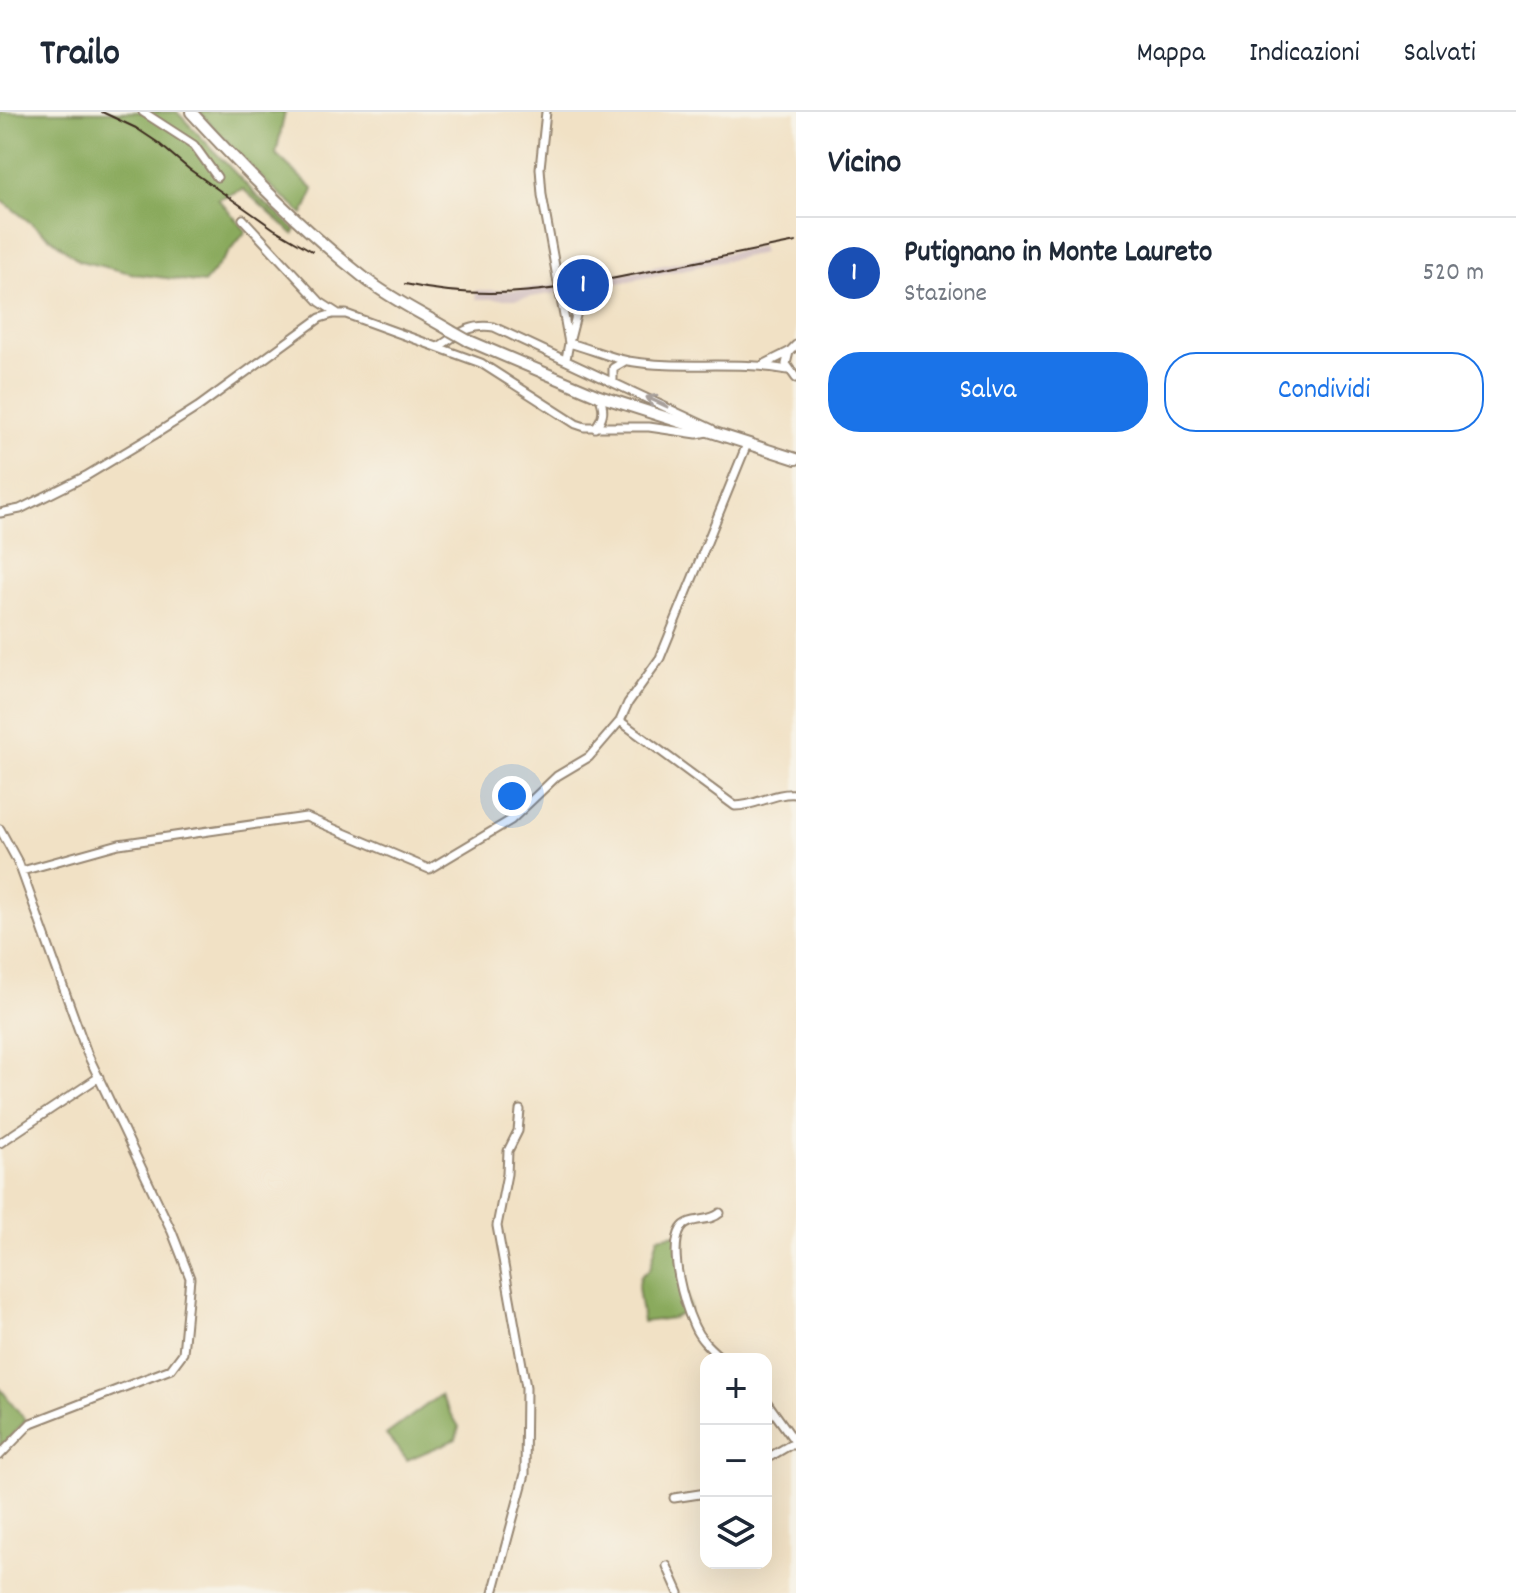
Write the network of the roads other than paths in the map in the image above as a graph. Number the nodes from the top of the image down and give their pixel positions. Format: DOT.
graph roads {
  1 [pos="143,112"];
  2 [pos="191,112"];
  3 [pos="546,112"];
  4 [pos="217,177"];
  5 [pos="243,219"];
  6 [pos="580,300"];
  7 [pos="339,314"];
  8 [pos="569,343"];
  9 [pos="796,345"];
  10 [pos="440,346"];
  11 [pos="789,352"];
  12 [pos="566,359"];
  13 [pos="627,361"];
  14 [pos="763,365"];
  15 [pos="788,370"];
  16 [pos="796,378"];
  17 [pos="613,382"];
  18 [pos="599,396"];
  19 [pos="595,428"];
  20 [pos="707,432"];
  21 [pos="726,437"];
  22 [pos="747,444"];
  23 [pos="796,459"];
  24 [pos="0,513"];
  25 [pos="620,721"];
  26 [pos="796,794"];
  27 [pos="0,829"];
  28 [pos="22,871"];
  29 [pos="99,1077"];
  30 [pos="520,1110"];
  31 [pos="0,1143"];
  32 [pos="720,1213"];
  33 [pos="715,1353"];
  34 [pos="772,1410"];
  35 [pos="796,1444"];
  36 [pos="0,1455"];
  37 [pos="772,1456"];
  38 [pos="700,1494"];
  39 [pos="674,1498"];
  40 [pos="667,1566"];
  41 [pos="493,1593"];
  42 [pos="679,1593"];
  1 -- 4 [label="street"];
  2 -- 18 [label="main road, bridge"];
  3 -- 8 [label="street"];
  5 -- 7 [label="street"];
  6 -- 8 [label="street"];
  7 -- 10 [label="street"];
  7 -- 24 [label="street"];
  8 -- 12 [label="street"];
  8 -- 13 [label="street"];
  9 -- 11 [label="street"];
  10 -- 12 [label="street"];
  10 -- 19 [label="street"];
  11 -- 14 [label="street"];
  11 -- 15 [label="street"];
  12 -- 17 [label="street"];
  13 -- 14 [label="street"];
  13 -- 17 [label="street"];
  14 -- 15 [label="street"];
  15 -- 16 [label="street"];
  21 -- 17 [label="street, one-way"];
  18 -- 19 [label="street"];
  18 -- 20 [label="main road"];
  19 -- 20 [label="street"];
  20 -- 21 [label="main road"];
  21 -- 22 [label="main road"];
  22 -- 23 [label="main road"];
  22 -- 25 [label="street"];
  25 -- 26 [label="street"];
  25 -- 28 [label="street"];
  27 -- 28 [label="street"];
  28 -- 29 [label="street"];
  29 -- 31 [label="street"];
  29 -- 36 [label="street"];
  30 -- 41 [label="street"];
  32 -- 33 [label="street"];
  34 -- 35 [label="street"];
  35 -- 37 [label="street"];
  38 -- 39 [label="street"];
  40 -- 42 [label="street"];
}
